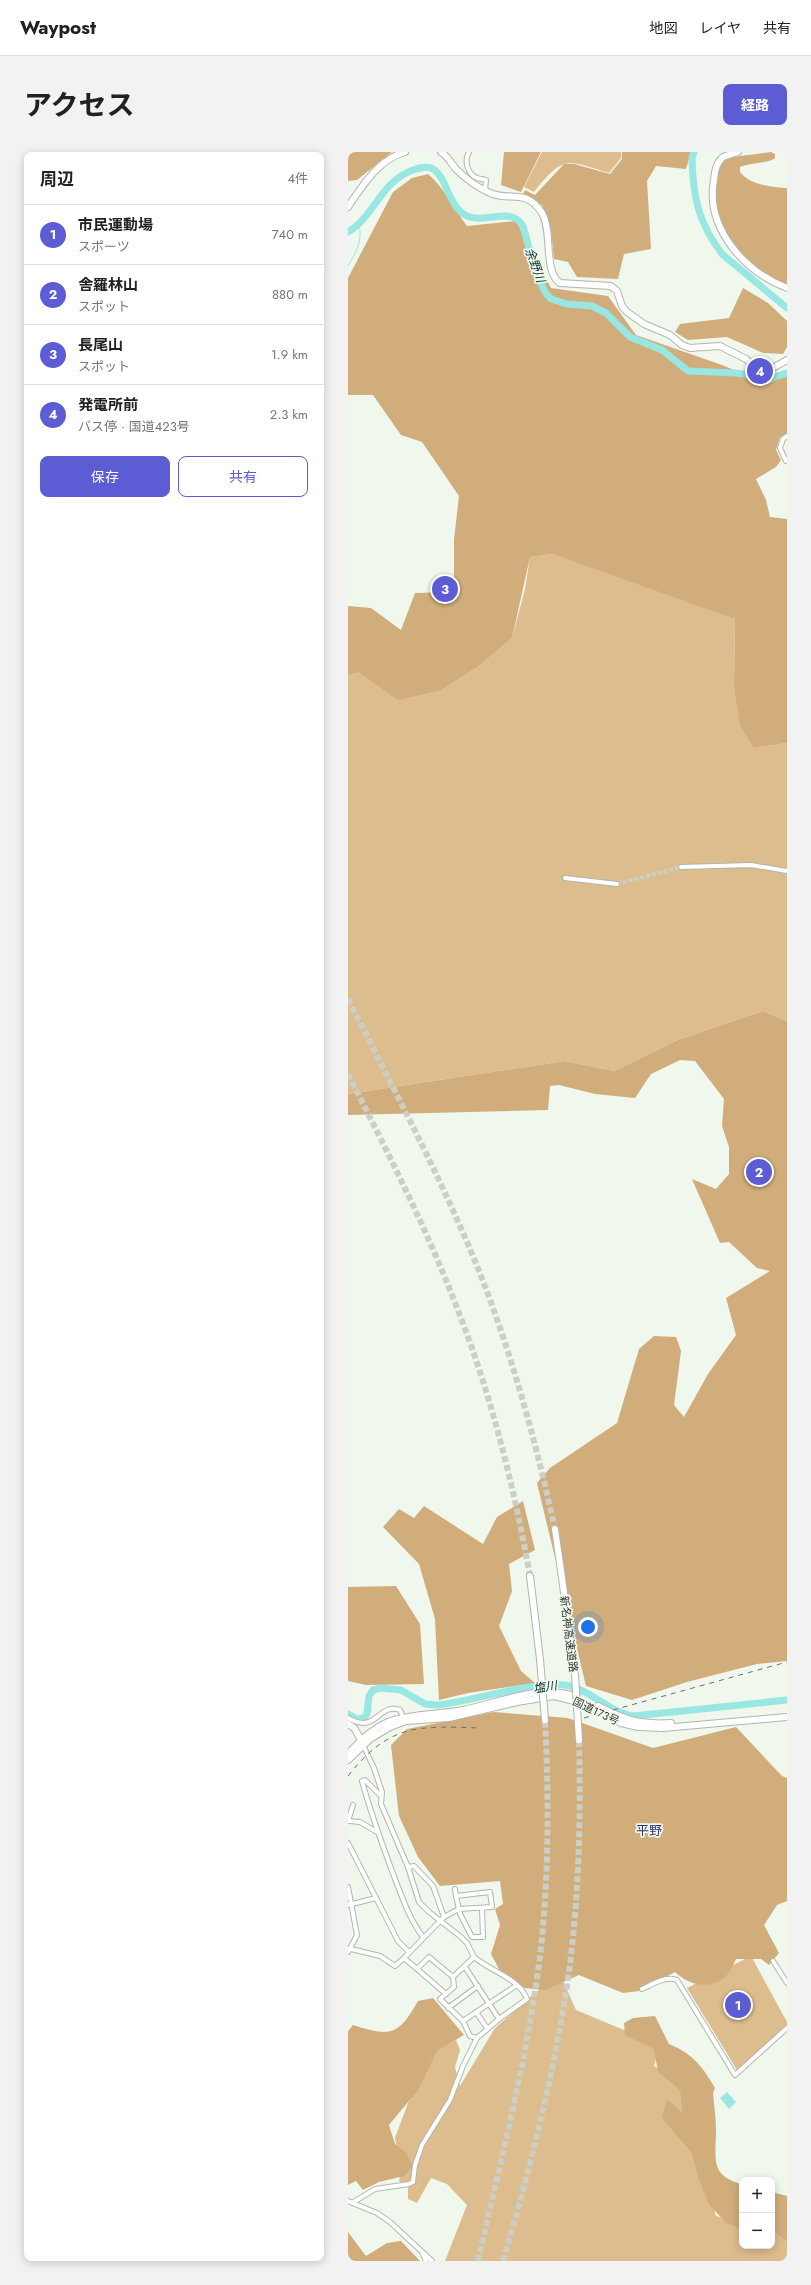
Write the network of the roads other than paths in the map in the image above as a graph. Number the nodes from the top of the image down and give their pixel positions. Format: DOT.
graph roads {
  1 [pos="405,152"];
  2 [pos="469,152"];
  3 [pos="738,152"];
  4 [pos="444,153"];
  5 [pos="484,190"];
  6 [pos="348,207"];
  7 [pos="787,288"];
  8 [pos="787,360"];
  9 [pos="787,436"];
  10 [pos="786,461"];
  11 [pos="681,867"];
  12 [pos="787,871"];
  13 [pos="566,878"];
  14 [pos="617,884"];
  15 [pos="555,1529"];
  16 [pos="530,1576"];
  17 [pos="787,1714"];
  18 [pos="403,1717"];
  19 [pos="787,1717"];
  20 [pos="348,1718"];
  21 [pos="545,1720"];
  22 [pos="348,1724"];
  23 [pos="579,1740"];
  24 [pos="362,1742"];
  25 [pos="349,1751"];
  26 [pos="348,1760"];
  27 [pos="381,1796"];
  28 [pos="353,1805"];
  29 [pos="349,1821"];
  30 [pos="377,1832"];
  31 [pos="348,1843"];
  32 [pos="408,1868"];
  33 [pos="348,1887"];
  34 [pos="455,1889"];
  35 [pos="456,1896"];
  36 [pos="376,1898"];
  37 [pos="350,1904"];
  38 [pos="482,1908"];
  39 [pos="459,1909"];
  40 [pos="444,1917"];
  41 [pos="439,1921"];
  42 [pos="423,1937"];
  43 [pos="349,1950"];
  44 [pos="409,1952"];
  45 [pos="474,1957"];
  46 [pos="404,1958"];
  47 [pos="773,1961"];
  48 [pos="465,1966"];
  49 [pos="417,1969"];
  50 [pos="453,1977"];
  51 [pos="787,1983"];
  52 [pos="517,1985"];
  53 [pos="478,1986"];
  54 [pos="642,1989"];
  55 [pos="446,1994"];
  56 [pos="489,2002"];
  57 [pos="448,2008"];
  58 [pos="476,2012"];
  59 [pos="499,2019"];
  60 [pos="463,2021"];
  61 [pos="487,2028"];
  62 [pos="787,2028"];
  63 [pos="477,2038"];
  64 [pos="350,2202"];
  65 [pos="422,2251"];
  66 [pos="426,2261"];
  67 [pos="432,2261"];
  1 -- 6 [label="highway"];
  2 -- 5 [label="street"];
  3 -- 7 [label="highway"];
  4 -- 5 [label="highway"];
  5 -- 8 [label="highway"];
  9 -- 10 [label="street"];
  11 -- 12 [label="street"];
  13 -- 14 [label="street"];
  15 -- 23 [label="highway, 新名神高速道路, bridge"];
  16 -- 21 [label="highway, bridge"];
  17 -- 18 [label="highway, 国道173号"];
  18 -- 20 [label="street"];
  18 -- 24 [label="highway, 国道173号"];
  19 -- 24 [label="highway, 国道173号"];
  22 -- 24 [label="highway"];
  24 -- 25 [label="highway, 国道173号"];
  24 -- 26 [label="highway, 国道173号"];
  24 -- 27 [label="street"];
  27 -- 30 [label="street"];
  27 -- 32 [label="street"];
  28 -- 29 [label="street"];
  29 -- 30 [label="street"];
  30 -- 42 [label="street"];
  31 -- 36 [label="street"];
  32 -- 40 [label="street"];
  32 -- 41 [label="street"];
  33 -- 37 [label="street"];
  34 -- 35 [label="street"];
  35 -- 38 [label="street"];
  35 -- 39 [label="street"];
  36 -- 37 [label="street"];
  36 -- 44 [label="street"];
  37 -- 43 [label="street"];
  38 -- 39 [label="street"];
  38 -- 39 [label="street"];
  39 -- 40 [label="street"];
  40 -- 41 [label="street"];
  41 -- 42 [label="street"];
  41 -- 45 [label="street"];
  42 -- 44 [label="street"];
  43 -- 46 [label="street"];
  44 -- 46 [label="street"];
  45 -- 48 [label="street"];
  45 -- 52 [label="street"];
  46 -- 49 [label="street"];
  47 -- 51 [label="street"];
  48 -- 50 [label="street"];
  48 -- 53 [label="street"];
  49 -- 50 [label="street"];
  49 -- 55 [label="street"];
  50 -- 55 [label="street"];
  52 -- 56 [label="street"];
  52 -- 59 [label="street"];
  53 -- 56 [label="street"];
  53 -- 57 [label="street"];
  54 -- 62 [label="street"];
  55 -- 57 [label="street"];
  56 -- 58 [label="street"];
  56 -- 59 [label="street"];
  57 -- 60 [label="street"];
  58 -- 60 [label="street"];
  58 -- 61 [label="street"];
  59 -- 61 [label="street"];
  60 -- 63 [label="street"];
  61 -- 63 [label="street"];
  63 -- 64 [label="street"];
  64 -- 65 [label="street"];
  65 -- 66 [label="street"];
  65 -- 67 [label="street"];
}
